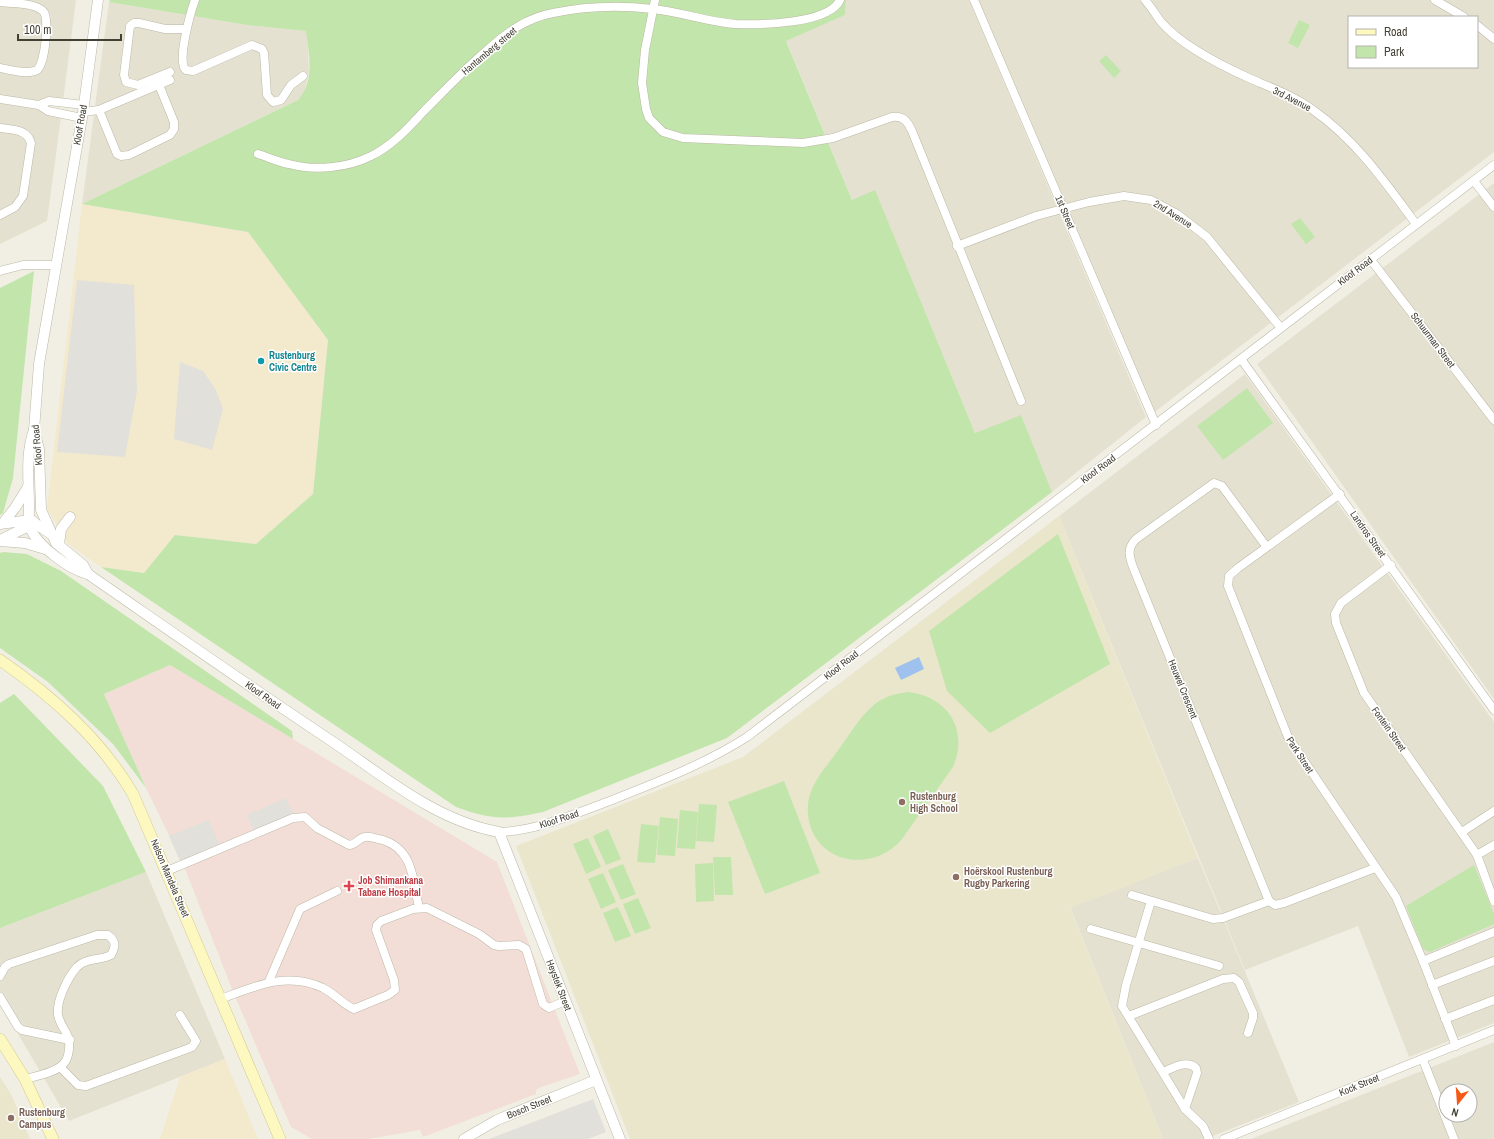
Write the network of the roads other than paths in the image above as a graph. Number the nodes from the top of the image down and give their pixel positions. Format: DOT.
graph roads {
  1 [pos="98,0"];
  2 [pos="195,0"];
  3 [pos="655,0"];
  4 [pos="840,0"];
  5 [pos="974,0"];
  6 [pos="1145,0"];
  7 [pos="1435,0"];
  8 [pos="0,2"];
  9 [pos="653,9"];
  10 [pos="1462,16"];
  11 [pos="1478,26"];
  12 [pos="186,29"];
  13 [pos="1494,39"];
  14 [pos="0,68"];
  15 [pos="303,76"];
  16 [pos="159,84"];
  17 [pos="0,99"];
  18 [pos="40,105"];
  19 [pos="99,110"];
  20 [pos="83,112"];
  21 [pos="0,128"];
  22 [pos="258,154"];
  23 [pos="1494,165"];
  24 [pos="1474,181"];
  25 [pos="1494,207"];
  26 [pos="1063,208"];
  27 [pos="0,215"];
  28 [pos="1416,224"];
  29 [pos="957,246"];
  30 [pos="1371,260"];
  31 [pos="55,265"];
  32 [pos="0,271"];
  33 [pos="1280,327"];
  34 [pos="1241,359"];
  35 [pos="1020,401"];
  36 [pos="1494,420"];
  37 [pos="1156,425"];
  38 [pos="34,430"];
  39 [pos="28,487"];
  40 [pos="1340,494"];
  41 [pos="41,510"];
  42 [pos="70,517"];
  43 [pos="2,523"];
  44 [pos="30,523"];
  45 [pos="51,534"];
  46 [pos="0,540"];
  47 [pos="59,545"];
  48 [pos="1266,546"];
  49 [pos="49,551"];
  50 [pos="1391,565"];
  51 [pos="88,574"];
  52 [pos="0,660"];
  53 [pos="1494,710"];
  54 [pos="1494,811"];
  55 [pos="499,832"];
  56 [pos="1462,832"];
  57 [pos="1494,845"];
  58 [pos="1477,855"];
  59 [pos="1375,868"];
  60 [pos="167,871"];
  61 [pos="1492,890"];
  62 [pos="338,891"];
  63 [pos="1132,895"];
  64 [pos="1151,901"];
  65 [pos="1269,901"];
  66 [pos="1494,901"];
  67 [pos="419,908"];
  68 [pos="1091,928"];
  69 [pos="1494,932"];
  70 [pos="1139,943"];
  71 [pos="1423,961"];
  72 [pos="1494,962"];
  73 [pos="1219,966"];
  74 [pos="0,976"];
  75 [pos="269,981"];
  76 [pos="1432,985"];
  77 [pos="0,997"];
  78 [pos="222,999"];
  79 [pos="1494,1000"];
  80 [pos="565,1001"];
  81 [pos="180,1015"];
  82 [pos="1128,1016"];
  83 [pos="1445,1018"];
  84 [pos="1494,1030"];
  85 [pos="1248,1033"];
  86 [pos="0,1039"];
  87 [pos="70,1040"];
  88 [pos="1456,1046"];
  89 [pos="7,1051"];
  90 [pos="1423,1060"];
  91 [pos="60,1067"];
  92 [pos="1163,1072"];
  93 [pos="25,1079"];
  94 [pos="596,1080"];
  95 [pos="1185,1109"];
  96 [pos="45,1139"];
  97 [pos="53,1139"];
  98 [pos="280,1139"];
  99 [pos="464,1139"];
  100 [pos="620,1139"];
  101 [pos="1209,1139"];
  102 [pos="1224,1139"];
  103 [pos="1454,1139"];
  1 -- 20 [label="street, Kloof Road"];
  2 -- 12 [label="street"];
  3 -- 9 [label="street"];
  4 -- 9 [label="street, Hantamberg street"];
  5 -- 26 [label="street, 1st Street"];
  6 -- 28 [label="street, 3rd Avenue"];
  7 -- 10 [label="street"];
  8 -- 14 [label="street"];
  9 -- 22 [label="street, Hantamberg street"];
  9 -- 29 [label="street"];
  11 -- 13 [label="street"];
  12 -- 15 [label="street"];
  12 -- 16 [label="street"];
  16 -- 19 [label="street"];
  16 -- 19 [label="street"];
  17 -- 18 [label="street"];
  18 -- 20 [label="street"];
  18 -- 20 [label="street"];
  19 -- 20 [label="street"];
  20 -- 31 [label="street, Kloof Road"];
  21 -- 27 [label="street"];
  23 -- 24 [label="street, Kloof Road"];
  24 -- 25 [label="street"];
  24 -- 28 [label="street, Kloof Road"];
  26 -- 29 [label="street, 2nd Avenue"];
  26 -- 33 [label="street, 2nd Avenue"];
  26 -- 37 [label="street, 1st Street"];
  28 -- 30 [label="street, Kloof Road"];
  29 -- 35 [label="street"];
  30 -- 33 [label="street, Kloof Road"];
  30 -- 36 [label="street, Schuurman Street"];
  31 -- 32 [label="street"];
  31 -- 38 [label="street, Kloof Road"];
  33 -- 34 [label="street, Kloof Road"];
  34 -- 37 [label="street, Kloof Road"];
  34 -- 40 [label="street, Landros Street"];
  37 -- 55 [label="street, Kloof Road"];
  38 -- 39 [label="street"];
  38 -- 41 [label="street, Kloof Road"];
  39 -- 43 [label="street"];
  39 -- 44 [label="street"];
  40 -- 48 [label="street, Park Street"];
  40 -- 50 [label="street, Landros Street"];
  41 -- 44 [label="street"];
  41 -- 45 [label="street, Kloof Road"];
  42 -- 47 [label="street"];
  43 -- 44 [label="street"];
  44 -- 45 [label="street"];
  44 -- 46 [label="street"];
  44 -- 49 [label="street"];
  45 -- 47 [label="street, Kloof Road"];
  46 -- 49 [label="street"];
  47 -- 51 [label="street, Kloof Road"];
  48 -- 59 [label="street, Park Street"];
  48 -- 65 [label="street, Heuwel Crescent"];
  49 -- 51 [label="street"];
  50 -- 53 [label="street, Landros Street"];
  50 -- 56 [label="street, Fontein Street"];
  51 -- 55 [label="street, Kloof Road"];
  52 -- 60 [label="main road, Nelson Mandela Street"];
  54 -- 56 [label="street"];
  55 -- 80 [label="street, Heystek Street"];
  56 -- 58 [label="street, Fontein Street"];
  57 -- 58 [label="street"];
  58 -- 61 [label="street, Fontein Street"];
  59 -- 65 [label="street"];
  59 -- 71 [label="street, Park Street"];
  60 -- 67 [label="street"];
  60 -- 78 [label="main road, Nelson Mandela Street"];
  61 -- 66 [label="street, Fontein Street"];
  62 -- 75 [label="street"];
  63 -- 64 [label="street"];
  64 -- 65 [label="street"];
  64 -- 70 [label="street"];
  67 -- 75 [label="street"];
  67 -- 80 [label="street"];
  68 -- 70 [label="street"];
  69 -- 71 [label="street"];
  70 -- 73 [label="street"];
  70 -- 82 [label="street"];
  71 -- 76 [label="street, Park Street"];
  72 -- 76 [label="street"];
  74 -- 87 [label="street"];
  75 -- 78 [label="street"];
  76 -- 83 [label="street, Park Street"];
  77 -- 87 [label="street"];
  78 -- 98 [label="main road, Nelson Mandela Street"];
  79 -- 83 [label="street"];
  80 -- 94 [label="street, Heystek Street"];
  81 -- 91 [label="street"];
  82 -- 85 [label="street"];
  82 -- 92 [label="street"];
  83 -- 88 [label="street, Park Street"];
  84 -- 88 [label="street, Kock Street"];
  86 -- 89 [label="main road"];
  87 -- 91 [label="street"];
  88 -- 90 [label="street, Kock Street"];
  89 -- 93 [label="main road"];
  89 -- 96 [label="main road"];
  90 -- 102 [label="street, Kock Street"];
  90 -- 103 [label="street"];
  91 -- 93 [label="street"];
  92 -- 95 [label="street"];
  92 -- 95 [label="street"];
  93 -- 97 [label="main road"];
  94 -- 99 [label="street, Bosch Street"];
  94 -- 100 [label="street, Heystek Street"];
  95 -- 101 [label="street"];
}
